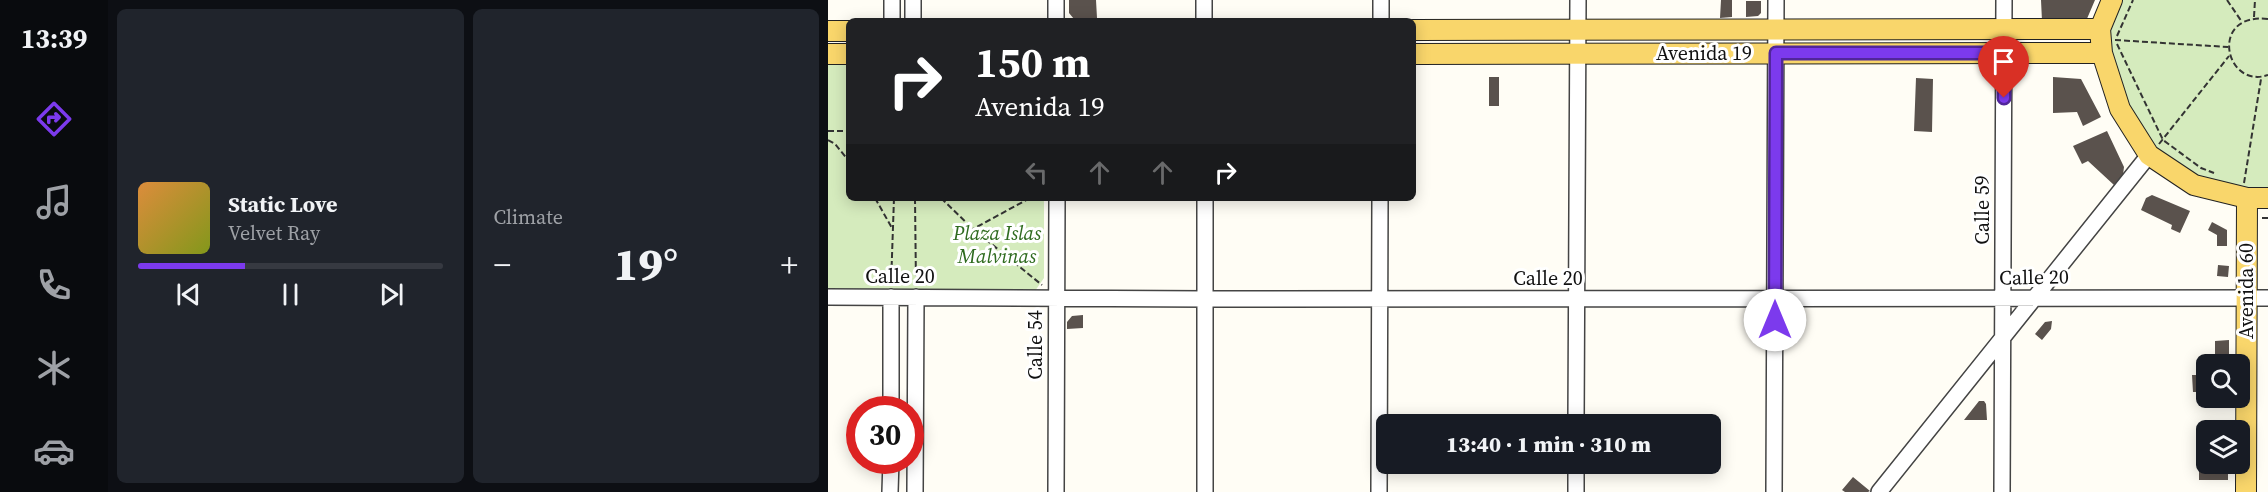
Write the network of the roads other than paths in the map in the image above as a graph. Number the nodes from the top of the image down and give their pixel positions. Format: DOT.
graph roads {
  1 [pos="892,0"];
  2 [pos="913,0"];
  3 [pos="1056,0"];
  4 [pos="1204,0"];
  5 [pos="1381,0"];
  6 [pos="1578,0"];
  7 [pos="1776,0"];
  8 [pos="2004,0"];
  9 [pos="2112,0"];
  10 [pos="892,18"];
  11 [pos="912,18"];
  12 [pos="1056,18"];
  13 [pos="1204,18"];
  14 [pos="1381,18"];
  15 [pos="846,30"];
  16 [pos="1416,30"];
  17 [pos="1578,30"];
  18 [pos="1776,30"];
  19 [pos="2004,30"];
  20 [pos="828,31"];
  21 [pos="2106,41"];
  22 [pos="1776,53"];
  23 [pos="2004,53"];
  24 [pos="828,54"];
  25 [pos="846,54"];
  26 [pos="1416,54"];
  27 [pos="1578,54"];
  28 [pos="2150,155"];
  29 [pos="2247,191"];
  30 [pos="2268,198"];
  31 [pos="1056,201"];
  32 [pos="1205,201"];
  33 [pos="1380,201"];
  34 [pos="828,297"];
  35 [pos="891,297"];
  36 [pos="916,297"];
  37 [pos="1056,297"];
  38 [pos="2036,297"];
  39 [pos="2003,298"];
  40 [pos="2246,298"];
  41 [pos="2268,298"];
  42 [pos="1206,299"];
  43 [pos="1380,299"];
  44 [pos="1577,299"];
  45 [pos="1775,299"];
  46 [pos="2003,338"];
  47 [pos="891,396"];
  48 [pos="1576,414"];
  49 [pos="891,474"];
  50 [pos="1576,474"];
  51 [pos="890,492"];
  52 [pos="915,492"];
  53 [pos="1056,492"];
  54 [pos="1205,492"];
  55 [pos="1379,492"];
  56 [pos="1576,492"];
  57 [pos="1774,492"];
  58 [pos="1879,492"];
  59 [pos="2002,492"];
  60 [pos="2246,492"];
  1 -- 10 [label="street"];
  2 -- 11 [label="street"];
  3 -- 12 [label="street"];
  4 -- 13 [label="street"];
  5 -- 14 [label="street"];
  6 -- 17 [label="street"];
  7 -- 18 [label="street"];
  8 -- 19 [label="street, Calle 59"];
  9 -- 21 [label="main road"];
  15 -- 20 [label="main road"];
  16 -- 17 [label="main road, Avenida 19"];
  17 -- 18 [label="main road, Avenida 19"];
  17 -- 27 [label="street"];
  18 -- 19 [label="main road, Avenida 19"];
  18 -- 22 [label="street"];
  19 -- 21 [label="main road, Avenida 19"];
  19 -- 23 [label="street, Calle 59"];
  21 -- 23 [label="main road, Avenida 19"];
  21 -- 28 [label="main road"];
  22 -- 23 [label="main road, Avenida 19"];
  22 -- 27 [label="main road, Avenida 19"];
  22 -- 45 [label="street"];
  23 -- 39 [label="street, Calle 59"];
  24 -- 25 [label="main road"];
  26 -- 27 [label="main road, Avenida 19"];
  27 -- 44 [label="street"];
  28 -- 29 [label="main road"];
  28 -- 38 [label="street"];
  29 -- 30 [label="main road"];
  29 -- 40 [label="main road, Avenida 60"];
  31 -- 37 [label="street, Calle 54"];
  32 -- 42 [label="street"];
  33 -- 43 [label="street"];
  34 -- 35 [label="street, Calle 20"];
  35 -- 36 [label="street, Calle 20"];
  35 -- 47 [label="street"];
  36 -- 37 [label="street, Calle 20"];
  36 -- 52 [label="street"];
  37 -- 42 [label="street, Calle 20"];
  37 -- 53 [label="street, Calle 54"];
  38 -- 39 [label="street, Calle 20"];
  38 -- 40 [label="street, Calle 20"];
  38 -- 46 [label="street"];
  39 -- 45 [label="street, Calle 20"];
  39 -- 46 [label="street, Calle 59"];
  40 -- 41 [label="street, Calle 20"];
  40 -- 60 [label="main road, Avenida 60"];
  42 -- 43 [label="street, Calle 20"];
  42 -- 54 [label="street"];
  43 -- 44 [label="street, Calle 20"];
  43 -- 55 [label="street"];
  44 -- 45 [label="street, Calle 20"];
  44 -- 48 [label="street"];
  45 -- 57 [label="street"];
  46 -- 58 [label="street"];
  46 -- 59 [label="street, Calle 59"];
  49 -- 51 [label="street"];
  50 -- 56 [label="street"];
}
